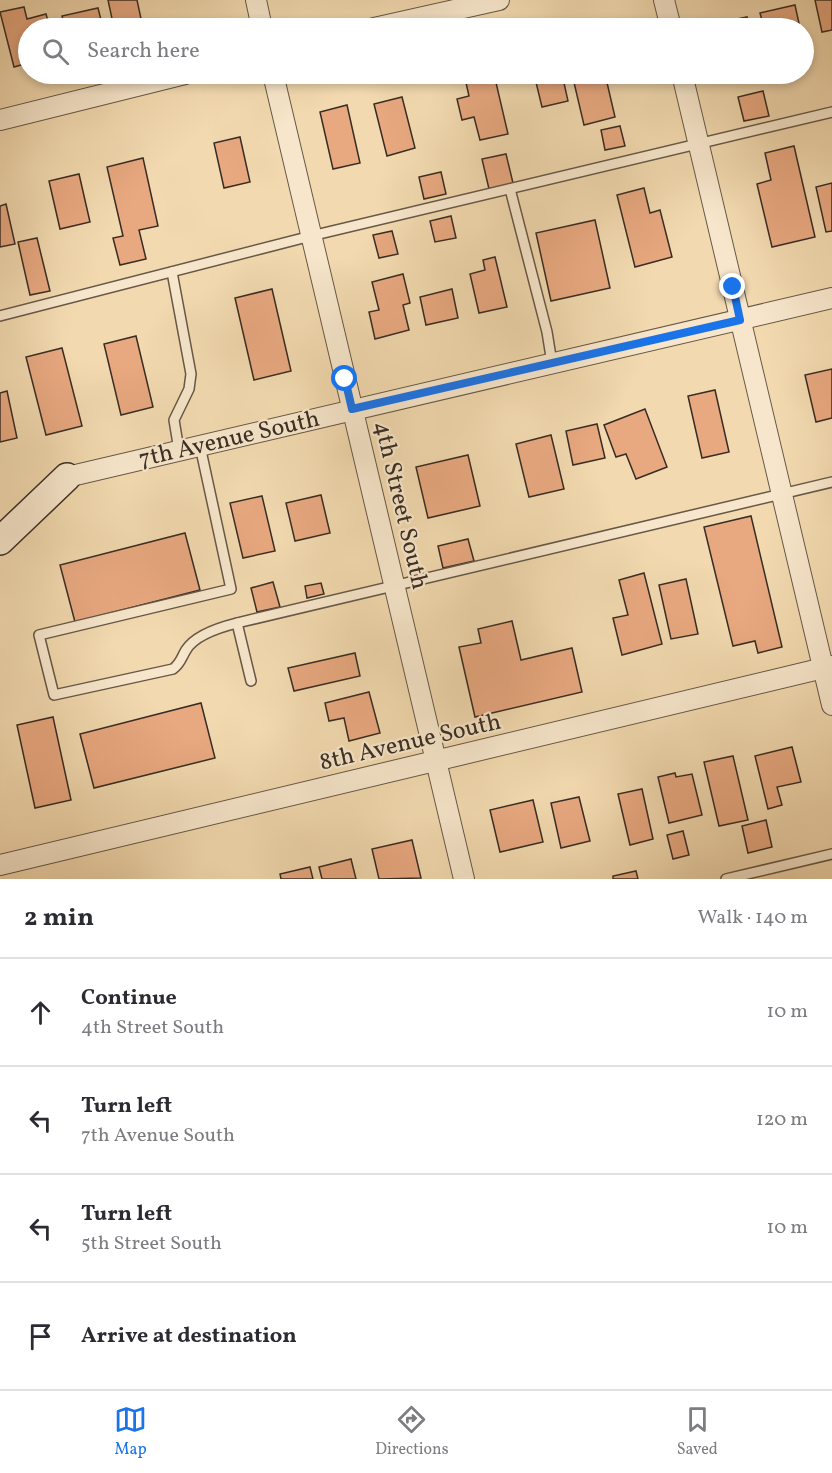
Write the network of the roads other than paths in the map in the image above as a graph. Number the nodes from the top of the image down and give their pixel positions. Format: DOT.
graph roads {
  1 [pos="255,0"];
  2 [pos="499,0"];
  3 [pos="664,0"];
  4 [pos="260,18"];
  5 [pos="419,18"];
  6 [pos="668,18"];
  7 [pos="145,84"];
  8 [pos="275,84"];
  9 [pos="684,84"];
  10 [pos="832,112"];
  11 [pos="0,120"];
  12 [pos="699,145"];
  13 [pos="510,189"];
  14 [pos="312,236"];
  15 [pos="172,272"];
  16 [pos="832,298"];
  17 [pos="0,316"];
  18 [pos="740,320"];
  19 [pos="552,363"];
  20 [pos="352,409"];
  21 [pos="200,446"];
  22 [pos="179,450"];
  23 [pos="68,477"];
  24 [pos="832,482"];
  25 [pos="782,494"];
  26 [pos="0,541"];
  27 [pos="394,584"];
  28 [pos="237,622"];
  29 [pos="828,667"];
  30 [pos="250,681"];
  31 [pos="832,705"];
  32 [pos="436,761"];
  33 [pos="832,854"];
  34 [pos="0,865"];
  35 [pos="464,879"];
  36 [pos="726,879"];
  1 -- 4 [label="street"];
  2 -- 5 [label="street"];
  3 -- 6 [label="street"];
  7 -- 11 [label="street"];
  8 -- 14 [label="street, 4th Street South"];
  9 -- 12 [label="street"];
  10 -- 12 [label="lane"];
  12 -- 13 [label="lane"];
  12 -- 18 [label="street"];
  13 -- 14 [label="lane"];
  13 -- 19 [label="lane"];
  14 -- 15 [label="lane"];
  14 -- 20 [label="street, 4th Street South"];
  15 -- 17 [label="lane"];
  15 -- 22 [label="lane"];
  16 -- 18 [label="street, 7th Avenue South"];
  18 -- 19 [label="street, 7th Avenue South"];
  18 -- 25 [label="street"];
  19 -- 20 [label="street, 7th Avenue South"];
  20 -- 21 [label="street, 7th Avenue South"];
  20 -- 27 [label="street, 4th Street South"];
  21 -- 22 [label="street, 7th Avenue South"];
  21 -- 28 [label="lane"];
  22 -- 23 [label="street, 7th Avenue South"];
  23 -- 26 [label="street, 7th Avenue South"];
  24 -- 25 [label="lane"];
  25 -- 27 [label="lane"];
  25 -- 29 [label="street"];
  27 -- 28 [label="lane"];
  27 -- 32 [label="street, 4th Street South"];
  28 -- 30 [label="lane"];
  29 -- 31 [label="street"];
  29 -- 32 [label="street, 8th Avenue South"];
  32 -- 34 [label="street, 8th Avenue South"];
  32 -- 35 [label="street, 4th Street South"];
  33 -- 36 [label="lane"];
}
